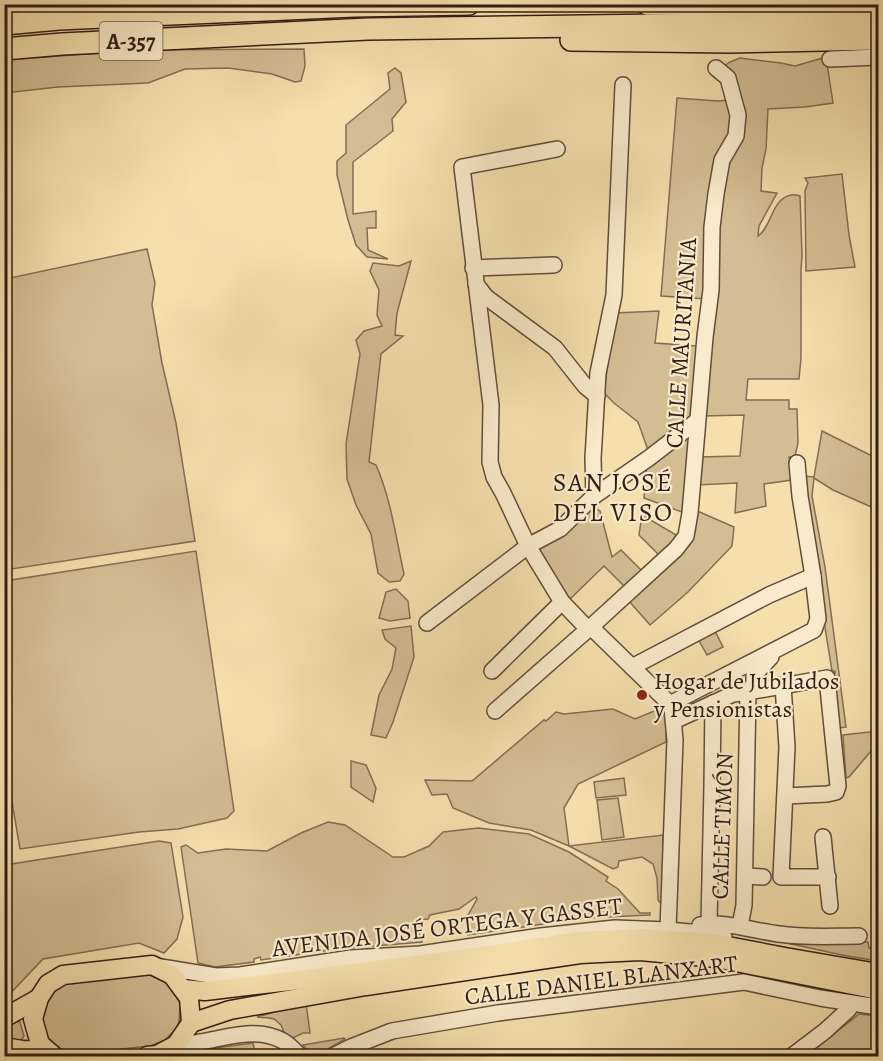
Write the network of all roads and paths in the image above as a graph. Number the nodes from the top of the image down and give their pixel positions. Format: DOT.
graph roads {
  1 [pos="469,4"];
  2 [pos="647,4"];
  3 [pos="879,7"];
  4 [pos="4,24"];
  5 [pos="879,24"];
  6 [pos="259,35"];
  7 [pos="4,50"];
  8 [pos="878,54"];
  9 [pos="830,59"];
  10 [pos="716,68"];
  11 [pos="623,85"];
  12 [pos="557,149"];
  13 [pos="554,265"];
  14 [pos="474,276"];
  15 [pos="597,396"];
  16 [pos="697,421"];
  17 [pos="797,463"];
  18 [pos="594,496"];
  19 [pos="528,546"];
  20 [pos="813,576"];
  21 [pos="562,602"];
  22 [pos="427,623"];
  23 [pos="590,628"];
  24 [pos="779,648"];
  25 [pos="632,667"];
  26 [pos="739,669"];
  27 [pos="492,671"];
  28 [pos="754,675"];
  29 [pos="783,685"];
  30 [pos="748,692"];
  31 [pos="713,703"];
  32 [pos="670,704"];
  33 [pos="495,711"];
  34 [pos="674,721"];
  35 [pos="785,796"];
  36 [pos="823,837"];
  37 [pos="745,876"];
  38 [pos="763,877"];
  39 [pos="828,877"];
  40 [pos="830,906"];
  41 [pos="709,923"];
  42 [pos="740,926"];
  43 [pos="668,930"];
  44 [pos="859,936"];
  45 [pos="152,965"];
  46 [pos="852,969"];
  47 [pos="879,973"];
  48 [pos="183,989"];
  49 [pos="879,990"];
  50 [pos="39,998"];
  51 [pos="820,998"];
  52 [pos="879,1007"];
  53 [pos="849,1009"];
  54 [pos="4,1018"];
  55 [pos="191,1023"];
  56 [pos="825,1031"];
  57 [pos="177,1045"];
  58 [pos="4,1047"];
  59 [pos="50,1054"];
  60 [pos="147,1056"];
  61 [pos="300,1056"];
  62 [pos="333,1056"];
  63 [pos="792,1056"];
  1 -- 4 [label="highway, A-357"];
  2 -- 3 [label="highway"];
  5 -- 6 [label="highway, A-357"];
  6 -- 7 [label="highway, A-357"];
  6 -- 8 [label="highway"];
  8 -- 9 [label="street"];
  10 -- 16 [label="street, CALLE MAURITANIA"];
  11 -- 15 [label="street"];
  12 -- 14 [label="street"];
  13 -- 14 [label="street"];
  14 -- 15 [label="street"];
  14 -- 19 [label="street"];
  15 -- 18 [label="street"];
  16 -- 18 [label="street"];
  16 -- 23 [label="street, CALLE MAURITANIA"];
  17 -- 20 [label="street"];
  18 -- 19 [label="street"];
  19 -- 21 [label="street"];
  19 -- 22 [label="street"];
  20 -- 24 [label="street"];
  20 -- 25 [label="street"];
  21 -- 23 [label="street"];
  21 -- 27 [label="street"];
  23 -- 25 [label="street"];
  23 -- 33 [label="street, CALLE MAURITANIA"];
  24 -- 26 [label="street"];
  24 -- 28 [label="street"];
  25 -- 32 [label="street"];
  26 -- 28 [label="street"];
  26 -- 32 [label="street"];
  28 -- 30 [label="street, CALLE TIMÓN"];
  29 -- 30 [label="street"];
  29 -- 35 [label="street"];
  29 -- 35 [label="street"];
  30 -- 31 [label="street"];
  30 -- 37 [label="street, CALLE TIMÓN"];
  31 -- 34 [label="street"];
  31 -- 41 [label="street"];
  32 -- 34 [label="street"];
  34 -- 43 [label="street"];
  35 -- 39 [label="street"];
  36 -- 39 [label="street"];
  37 -- 38 [label="street"];
  37 -- 42 [label="street, CALLE TIMÓN"];
  39 -- 40 [label="street"];
  41 -- 42 [label="street"];
  41 -- 43 [label="street"];
  42 -- 44 [label="street"];
  43 -- 45 [label="street, AVENIDA JOSÉ ORTEGA Y GASSET"];
  43 -- 46 [label="street, AVENIDA JOSÉ ORTEGA Y GASSET"];
  45 -- 48 [label="main road"];
  45 -- 50 [label="main road"];
  46 -- 47 [label="main road, AVENIDA JOSÉ ORTEGA Y GASSET"];
  46 -- 48 [label="main road, AVENIDA JOSÉ ORTEGA Y GASSET"];
  48 -- 55 [label="main road"];
  49 -- 55 [label="main road, AVENIDA JOSÉ ORTEGA Y GASSET"];
  50 -- 54 [label="main road"];
  50 -- 59 [label="main road"];
  51 -- 52 [label="street, CALLE DANIEL BLANXART"];
  51 -- 56 [label="street"];
  51 -- 62 [label="street, CALLE DANIEL BLANXART"];
  53 -- 56 [label="street"];
  55 -- 57 [label="main road"];
  56 -- 63 [label="street"];
  57 -- 60 [label="main road"];
  57 -- 61 [label="street"];
  58 -- 59 [label="main road"];
}
